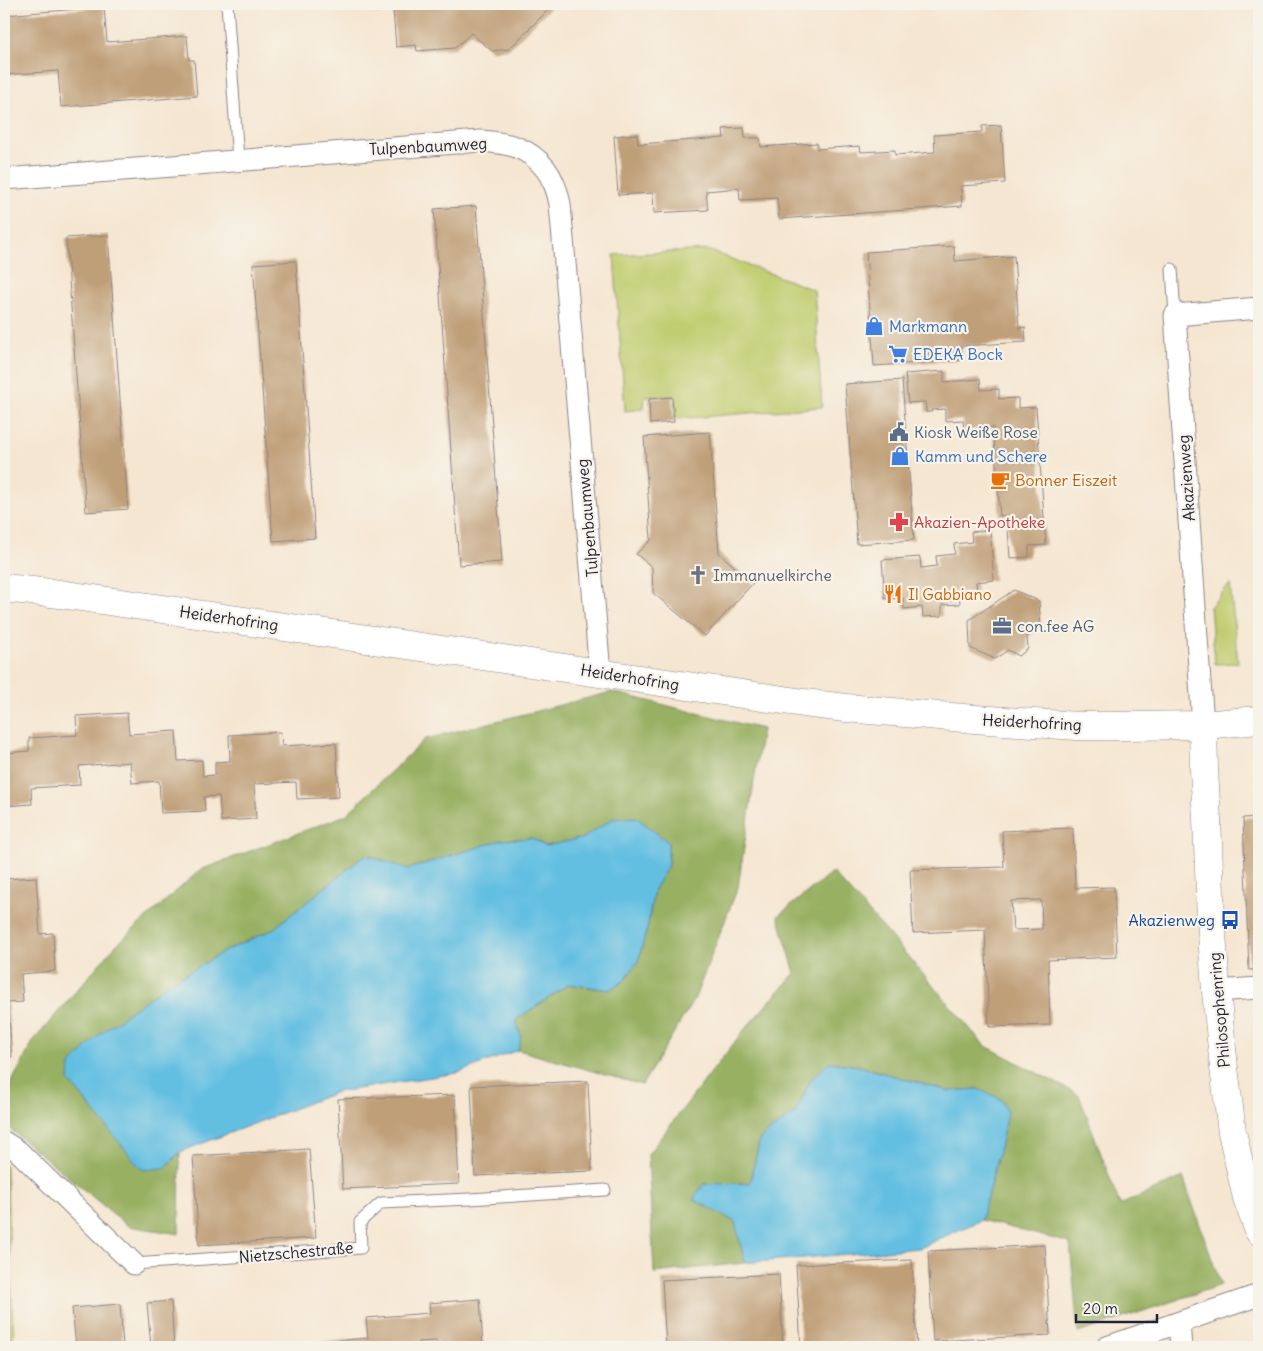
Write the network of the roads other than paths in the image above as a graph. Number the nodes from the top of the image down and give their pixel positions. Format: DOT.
graph roads {
  1 [pos="227,4"];
  2 [pos="238,160"];
  3 [pos="4,179"];
  4 [pos="1172,268"];
  5 [pos="1259,308"];
  6 [pos="1175,315"];
  7 [pos="4,588"];
  8 [pos="600,673"];
  9 [pos="1259,720"];
  10 [pos="1204,725"];
  11 [pos="1259,988"];
  12 [pos="1216,991"];
  13 [pos="4,1142"];
  14 [pos="605,1190"];
  15 [pos="1253,1196"];
  16 [pos="1259,1231"];
  17 [pos="134,1264"];
  18 [pos="1259,1294"];
  19 [pos="1179,1323"];
  20 [pos="1107,1347"];
  21 [pos="1181,1347"];
  1 -- 2 [label="lane"];
  2 -- 3 [label="street, Tulpenbaumweg"];
  2 -- 8 [label="street, Tulpenbaumweg"];
  4 -- 6 [label="lane"];
  5 -- 6 [label="street"];
  6 -- 10 [label="street, Akazienweg"];
  7 -- 8 [label="street, Heiderhofring"];
  8 -- 10 [label="street, Heiderhofring"];
  9 -- 10 [label="street, Heiderhofring"];
  10 -- 12 [label="street, Philosophenring"];
  11 -- 12 [label="street"];
  12 -- 15 [label="street, Philosophenring"];
  13 -- 17 [label="street, Nietzschestraße"];
  14 -- 17 [label="lane, Nietzschestraße"];
  15 -- 16 [label="street, Philosophenring"];
  18 -- 19 [label="street"];
  19 -- 20 [label="street"];
  19 -- 21 [label="street"];
}
